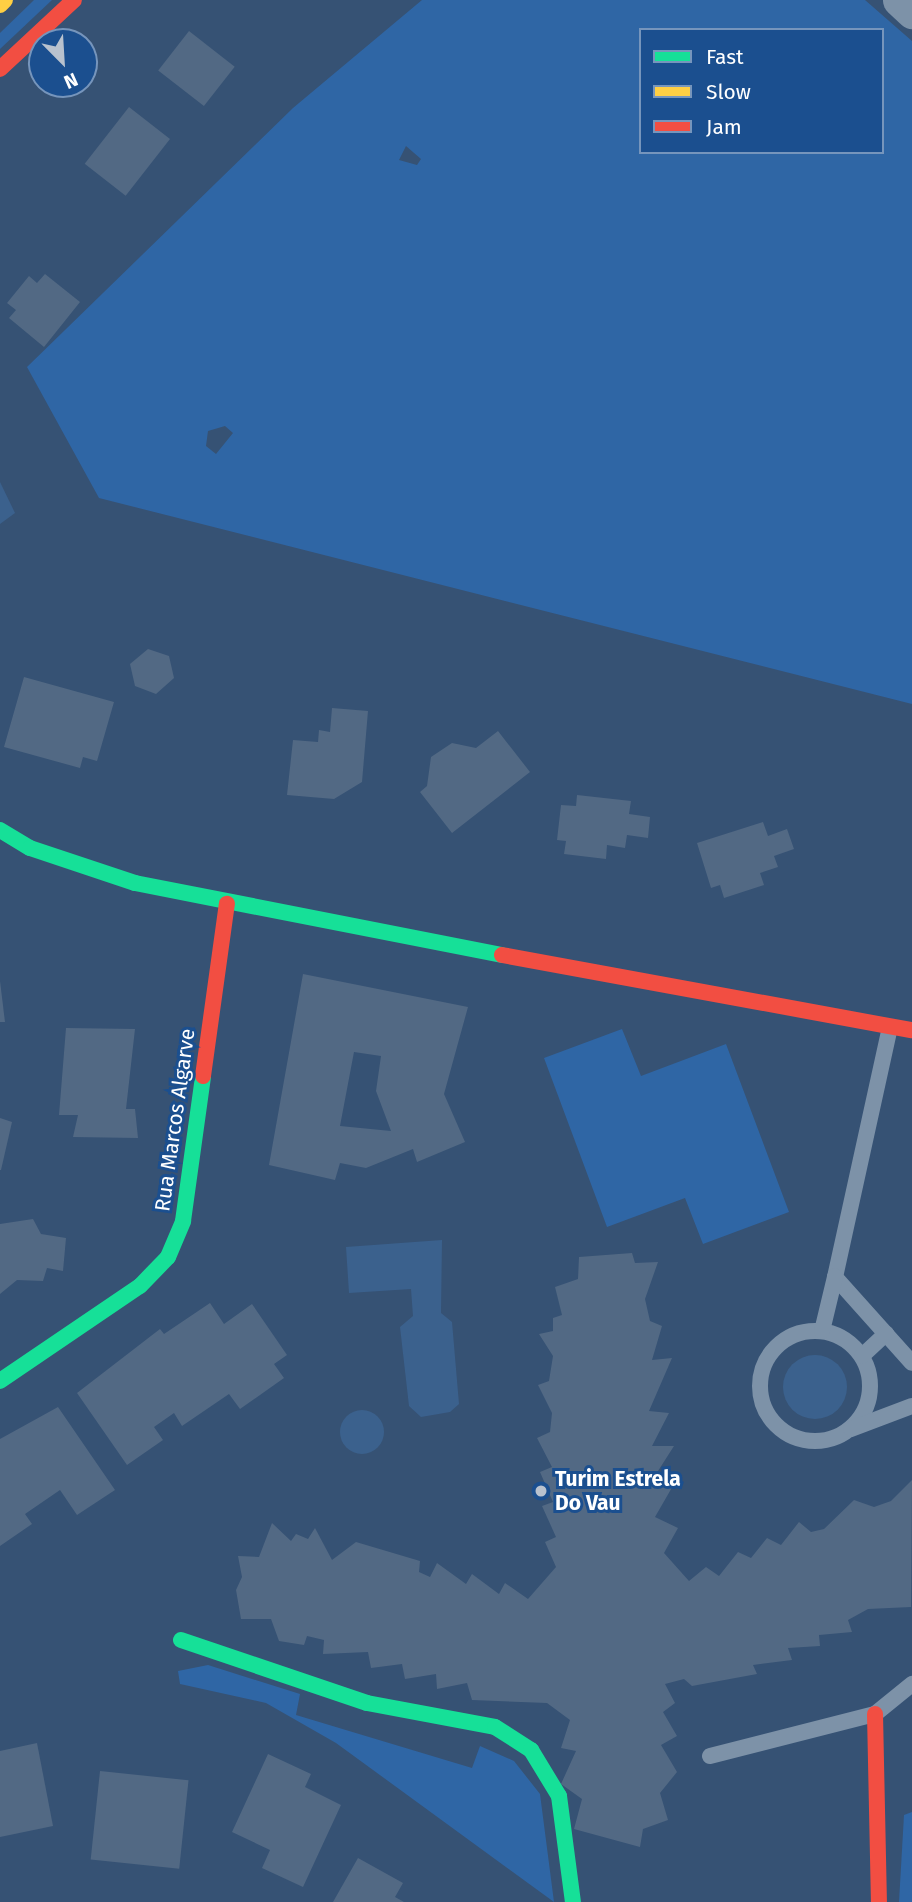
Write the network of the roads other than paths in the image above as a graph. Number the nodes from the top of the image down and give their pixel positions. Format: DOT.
graph roads {
  1 [pos="5,0"];
  2 [pos="74,0"];
  3 [pos="899,0"];
  4 [pos="0,5"];
  5 [pos="912,12"];
  6 [pos="0,69"];
  7 [pos="0,830"];
  8 [pos="227,904"];
  9 [pos="890,1027"];
  10 [pos="912,1030"];
  11 [pos="835,1277"];
  12 [pos="822,1331"];
  13 [pos="886,1334"];
  14 [pos="862,1356"];
  15 [pos="912,1363"];
  16 [pos="0,1381"];
  17 [pos="912,1406"];
  18 [pos="852,1429"];
  19 [pos="181,1640"];
  20 [pos="912,1684"];
  21 [pos="875,1714"];
  22 [pos="710,1756"];
  23 [pos="573,1902"];
  24 [pos="878,1902"];
  1 -- 4 [label="street"];
  2 -- 6 [label="street"];
  3 -- 5 [label="street"];
  7 -- 8 [label="street"];
  8 -- 9 [label="street"];
  8 -- 16 [label="street, Rua Marcos Algarve"];
  9 -- 10 [label="street"];
  9 -- 11 [label="lane"];
  11 -- 12 [label="lane"];
  11 -- 13 [label="lane"];
  12 -- 14 [label="lane"];
  12 -- 18 [label="lane"];
  13 -- 14 [label="lane"];
  13 -- 15 [label="lane"];
  14 -- 18 [label="lane"];
  17 -- 18 [label="lane"];
  19 -- 23 [label="street"];
  20 -- 21 [label="lane"];
  21 -- 22 [label="lane"];
  21 -- 24 [label="street"];
}
